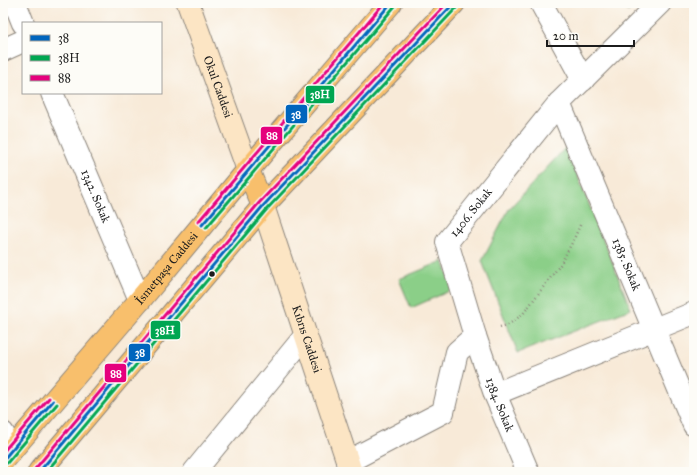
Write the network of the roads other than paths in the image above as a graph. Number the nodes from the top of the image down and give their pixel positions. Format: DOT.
graph roads {
  1 [pos="15,3"];
  2 [pos="188,3"];
  3 [pos="454,3"];
  4 [pos="541,3"];
  5 [pos="660,3"];
  6 [pos="387,5"];
  7 [pos="23,22"];
  8 [pos="22,41"];
  9 [pos="3,50"];
  10 [pos="583,80"];
  11 [pos="52,94"];
  12 [pos="559,103"];
  13 [pos="248,170"];
  14 [pos="263,206"];
  15 [pos="140,300"];
  16 [pos="694,313"];
  17 [pos="654,330"];
  18 [pos="305,336"];
  19 [pos="475,336"];
  20 [pos="496,394"];
  21 [pos="694,425"];
  22 [pos="6,448"];
  23 [pos="349,467"];
  24 [pos="39,472"];
  25 [pos="194,472"];
  26 [pos="528,472"];
  1 -- 7 [label="street"];
  2 -- 13 [label="main road, Okul Caddesi"];
  3 -- 14 [label="main road"];
  4 -- 10 [label="street"];
  5 -- 10 [label="street, 1406. Sokak"];
  6 -- 13 [label="main road, İsmetpaşa Caddesi"];
  8 -- 9 [label="street"];
  10 -- 12 [label="street, 1406. Sokak"];
  11 -- 15 [label="street, 1342. Sokak"];
  12 -- 17 [label="street, 1385. Sokak"];
  12 -- 19 [label="street, 1406. Sokak"];
  13 -- 14 [label="main road"];
  13 -- 15 [label="main road, İsmetpaşa Caddesi"];
  14 -- 18 [label="main road, Kıbrıs Caddesi"];
  14 -- 24 [label="main road"];
  15 -- 22 [label="main road, İsmetpaşa Caddesi"];
  16 -- 17 [label="street"];
  17 -- 20 [label="street"];
  17 -- 21 [label="street, 1385. Sokak"];
  18 -- 23 [label="main road, Kıbrıs Caddesi"];
  18 -- 25 [label="street"];
  19 -- 20 [label="street, 1384. Sokak"];
  19 -- 23 [label="street"];
  20 -- 26 [label="street, 1384. Sokak"];
}
